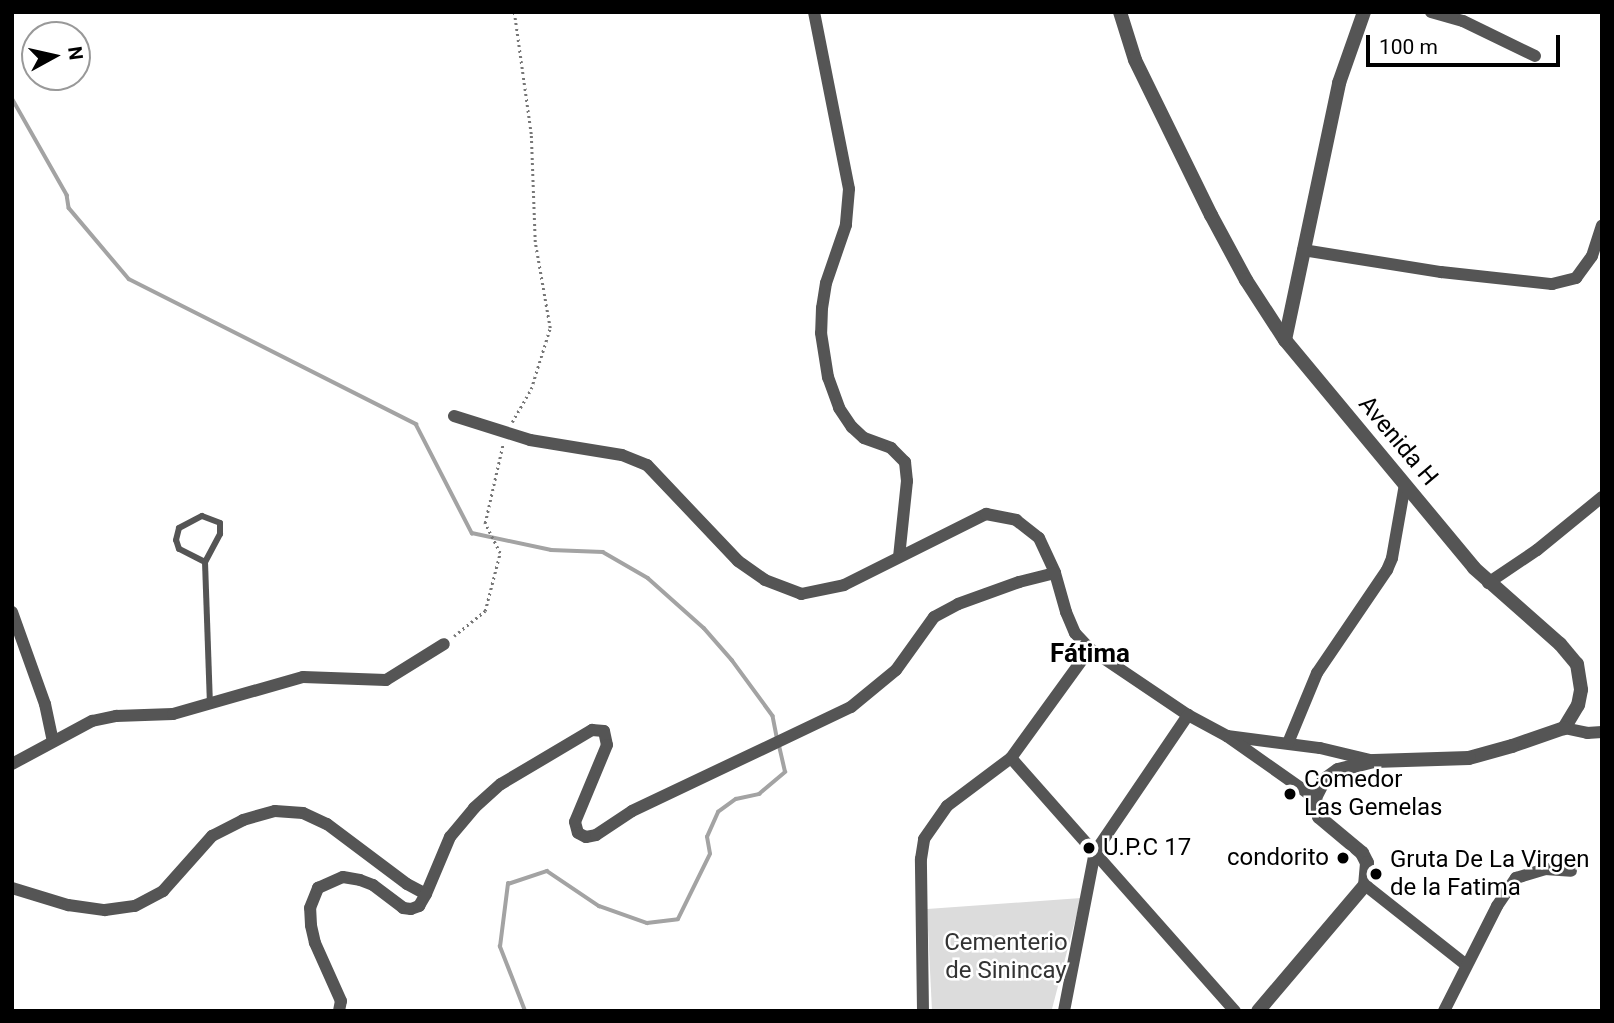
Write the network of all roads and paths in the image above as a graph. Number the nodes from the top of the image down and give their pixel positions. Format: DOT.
graph roads {
  1 [pos="514,12"];
  2 [pos="814,12"];
  3 [pos="1120,12"];
  4 [pos="1364,12"];
  5 [pos="1431,12"];
  6 [pos="1535,56"];
  7 [pos="1602,226"];
  8 [pos="1303,250"];
  9 [pos="1285,340"];
  10 [pos="453,416"];
  11 [pos="506,433"];
  12 [pos="1405,484"];
  13 [pos="1602,497"];
  14 [pos="899,557"];
  15 [pos="205,562"];
  16 [pos="1055,573"];
  17 [pos="1488,583"];
  18 [pos="12,612"];
  19 [pos="444,645"];
  20 [pos="1090,649"];
  21 [pos="210,702"];
  22 [pos="1188,715"];
  23 [pos="1564,728"];
  24 [pos="1602,732"];
  25 [pos="1227,736"];
  26 [pos="53,741"];
  27 [pos="1288,743"];
  28 [pos="1011,758"];
  29 [pos="1374,761"];
  30 [pos="12,764"];
  31 [pos="1315,798"];
  32 [pos="1096,852"];
  33 [pos="1571,871"];
  34 [pos="1365,885"];
  35 [pos="12,888"];
  36 [pos="426,894"];
  37 [pos="1465,964"];
  38 [pos="339,1011"];
  39 [pos="923,1011"];
  40 [pos="1064,1011"];
  41 [pos="1235,1011"];
  42 [pos="1258,1011"];
  43 [pos="1444,1011"];
  1 -- 11 [label="path"];
  2 -- 14 [label="street"];
  3 -- 9 [label="street, Avenida H"];
  4 -- 8 [label="street"];
  5 -- 6 [label="street"];
  7 -- 8 [label="street"];
  8 -- 9 [label="street"];
  9 -- 12 [label="street, Avenida H"];
  10 -- 11 [label="street"];
  11 -- 14 [label="street"];
  11 -- 19 [label="path"];
  12 -- 17 [label="street, Avenida H"];
  12 -- 27 [label="street"];
  13 -- 17 [label="street"];
  14 -- 16 [label="street"];
  15 -- 15 [label="lane"];
  15 -- 21 [label="lane"];
  16 -- 20 [label="street"];
  16 -- 36 [label="street"];
  17 -- 23 [label="street, Avenida H"];
  18 -- 26 [label="street"];
  19 -- 21 [label="street"];
  20 -- 22 [label="street"];
  20 -- 28 [label="street"];
  21 -- 26 [label="street"];
  22 -- 25 [label="street"];
  22 -- 32 [label="street"];
  23 -- 24 [label="street"];
  23 -- 29 [label="street"];
  25 -- 27 [label="street"];
  25 -- 31 [label="street"];
  26 -- 30 [label="street"];
  27 -- 29 [label="street"];
  28 -- 32 [label="street"];
  28 -- 39 [label="street"];
  29 -- 31 [label="street"];
  31 -- 34 [label="street"];
  32 -- 40 [label="street"];
  32 -- 41 [label="street"];
  33 -- 37 [label="street"];
  34 -- 37 [label="street"];
  34 -- 42 [label="street"];
  35 -- 36 [label="street"];
  36 -- 38 [label="street"];
  37 -- 43 [label="street"];
}
